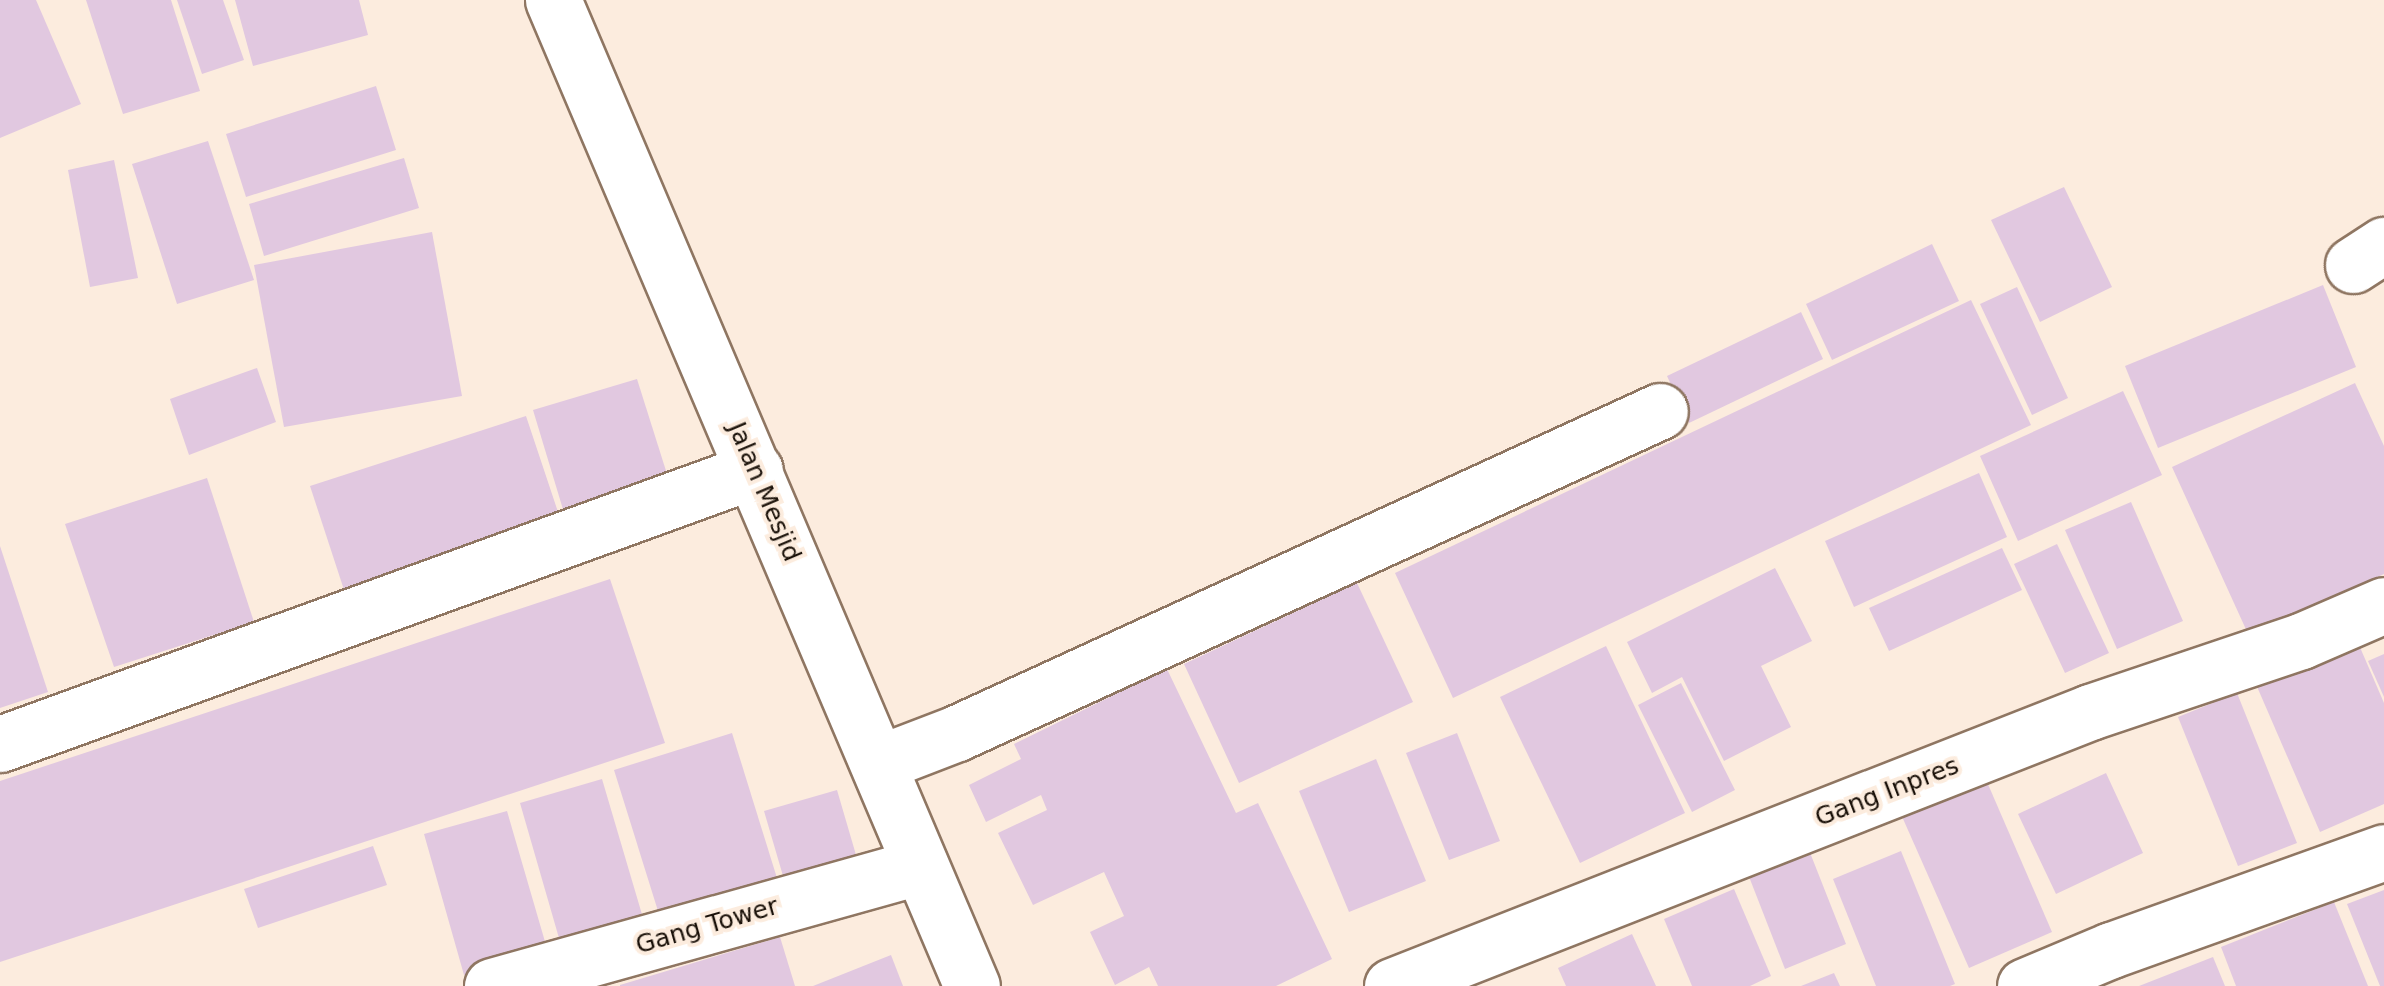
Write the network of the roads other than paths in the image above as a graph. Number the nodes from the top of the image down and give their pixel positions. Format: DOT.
graph roads {
  1 [pos="556,1"];
  2 [pos="1660,410"];
  3 [pos="755,470"];
  4 [pos="2384,605"];
  5 [pos="0,744"];
  6 [pos="879,764"];
  7 [pos="2384,852"];
  8 [pos="921,866"];
  9 [pos="492,986"];
  10 [pos="972,986"];
  11 [pos="1392,986"];
  12 [pos="2025,986"];
  1 -- 3 [label="street, Jalan Mesjid"];
  2 -- 6 [label="street"];
  3 -- 5 [label="street"];
  3 -- 6 [label="street, Jalan Mesjid"];
  4 -- 11 [label="street, Gang Inpres"];
  6 -- 8 [label="street, Jalan Mesjid"];
  7 -- 12 [label="street"];
  8 -- 9 [label="street, Gang Tower"];
  8 -- 10 [label="street, Jalan Mesjid"];
}
